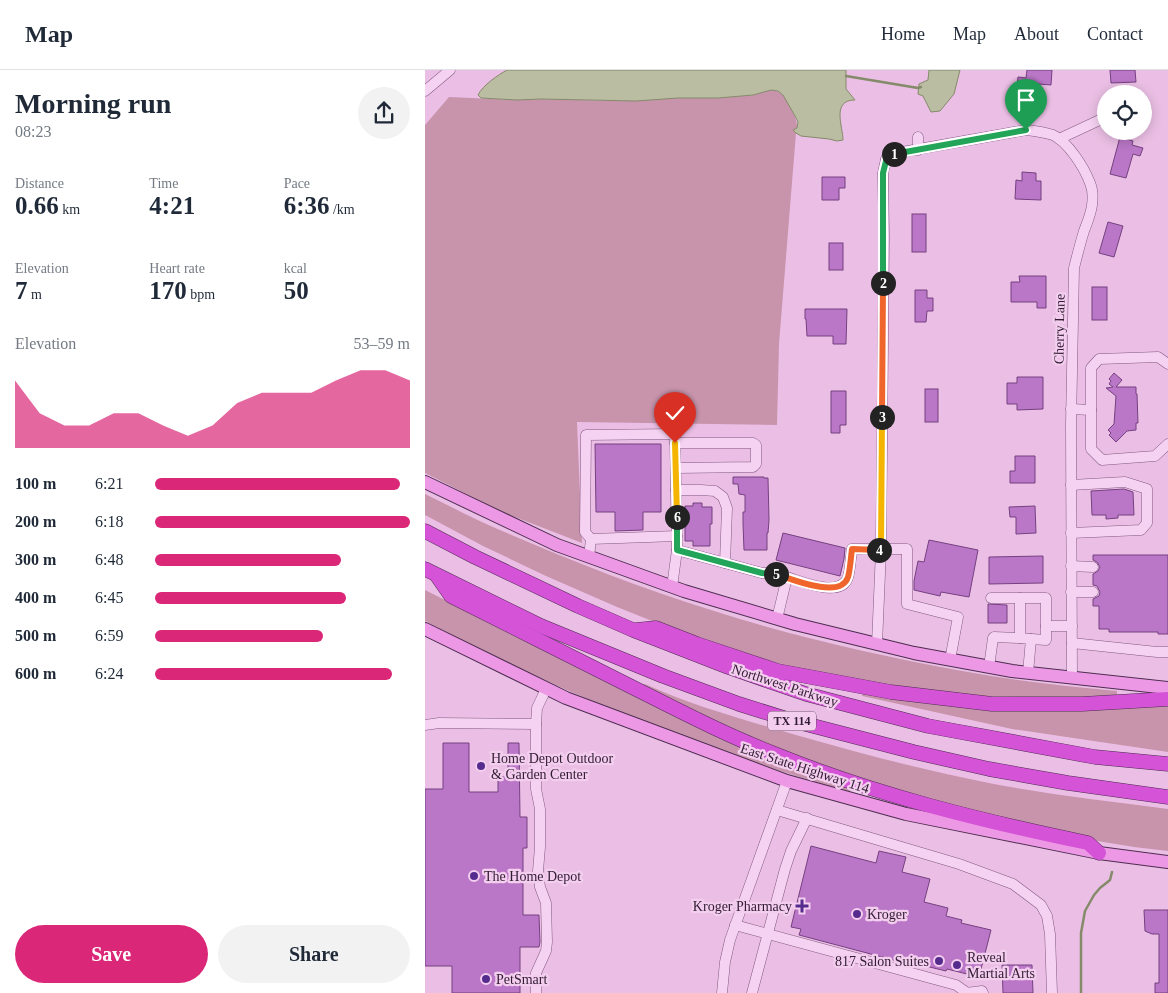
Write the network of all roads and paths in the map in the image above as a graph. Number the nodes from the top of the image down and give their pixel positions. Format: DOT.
graph roads {
  1 [pos="450,70"];
  2 [pos="425,91"];
  3 [pos="1097,121"];
  4 [pos="918,138"];
  5 [pos="1059,139"];
  6 [pos="918,150"];
  7 [pos="1168,364"];
  8 [pos="1071,409"];
  9 [pos="1091,410"];
  10 [pos="675,443"];
  11 [pos="1168,444"];
  12 [pos="676,468"];
  13 [pos="425,482"];
  14 [pos="1071,485"];
  15 [pos="676,490"];
  16 [pos="425,531"];
  17 [pos="1071,533"];
  18 [pos="677,536"];
  19 [pos="591,539"];
  20 [pos="677,550"];
  21 [pos="881,550"];
  22 [pos="589,557"];
  23 [pos="725,563"];
  24 [pos="1071,566"];
  25 [pos="1093,566"];
  26 [pos="431,572"];
  27 [pos="787,577"];
  28 [pos="672,587"];
  29 [pos="1071,592"];
  30 [pos="1093,592"];
  31 [pos="991,598"];
  32 [pos="1020,598"];
  33 [pos="777,619"];
  34 [pos="1045,626"];
  35 [pos="1072,626"];
  36 [pos="425,629"];
  37 [pos="633,630"];
  38 [pos="1020,638"];
  39 [pos="1031,639"];
  40 [pos="877,644"];
  41 [pos="1072,644"];
  42 [pos="1168,652"];
  43 [pos="950,660"];
  44 [pos="989,666"];
  45 [pos="1029,672"];
  46 [pos="1072,678"];
  47 [pos="1168,688"];
  48 [pos="546,689"];
  49 [pos="1168,699"];
  50 [pos="536,724"];
  51 [pos="425,725"];
  52 [pos="1168,764"];
  53 [pos="787,781"];
  54 [pos="1168,796"];
  55 [pos="777,810"];
  56 [pos="807,818"];
  57 [pos="1099,853"];
  58 [pos="1168,862"];
  59 [pos="735,924"];
  60 [pos="767,934"];
  61 [pos="536,993"];
  62 [pos="722,993"];
  63 [pos="752,993"];
  64 [pos="966,993"];
  65 [pos="983,993"];
  66 [pos="1052,993"];
  1 -- 2 [label="street"];
  3 -- 5 [label="street"];
  4 -- 6 [label="street"];
  5 -- 6 [label="street, Cherry Lane"];
  5 -- 8 [label="street, Cherry Lane"];
  6 -- 21 [label="street, Cherry Lane"];
  7 -- 9 [label="street"];
  8 -- 9 [label="street"];
  8 -- 14 [label="street, Cherry Lane"];
  9 -- 11 [label="street"];
  10 -- 12 [label="street"];
  10 -- 12 [label="street"];
  10 -- 19 [label="street"];
  12 -- 15 [label="street"];
  13 -- 22 [label="main road"];
  14 -- 17 [label="street, Cherry Lane"];
  14 -- 17 [label="street"];
  15 -- 18 [label="street"];
  15 -- 23 [label="street"];
  16 -- 37 [label="highway, Northwest Parkway / TX 114"];
  17 -- 24 [label="street, Cherry Lane"];
  18 -- 19 [label="street"];
  18 -- 20 [label="street"];
  19 -- 22 [label="street"];
  20 -- 23 [label="street"];
  20 -- 28 [label="street"];
  21 -- 27 [label="street"];
  21 -- 40 [label="street"];
  21 -- 43 [label="street"];
  22 -- 28 [label="main road"];
  23 -- 27 [label="street"];
  24 -- 25 [label="street"];
  24 -- 29 [label="street, Cherry Lane"];
  26 -- 54 [label="highway, TX 114"];
  26 -- 57 [label="highway"];
  27 -- 33 [label="street"];
  28 -- 33 [label="main road"];
  29 -- 30 [label="street"];
  29 -- 35 [label="street, Cherry Lane"];
  31 -- 32 [label="street"];
  32 -- 34 [label="street"];
  32 -- 38 [label="street"];
  33 -- 40 [label="main road"];
  34 -- 35 [label="street"];
  34 -- 39 [label="street"];
  35 -- 41 [label="street, Cherry Lane"];
  36 -- 48 [label="main road, East State Highway 114"];
  37 -- 49 [label="highway"];
  37 -- 52 [label="highway, Northwest Parkway / TX 114"];
  38 -- 39 [label="street"];
  38 -- 44 [label="street"];
  39 -- 45 [label="street"];
  40 -- 43 [label="main road"];
  41 -- 42 [label="street"];
  41 -- 46 [label="street, Cherry Lane"];
  43 -- 44 [label="main road"];
  44 -- 45 [label="main road"];
  45 -- 46 [label="main road"];
  46 -- 47 [label="main road"];
  48 -- 50 [label="street"];
  48 -- 53 [label="main road, East State Highway 114"];
  50 -- 51 [label="street"];
  50 -- 61 [label="street"];
  53 -- 55 [label="street"];
  53 -- 57 [label="main road, East State Highway 114"];
  55 -- 56 [label="street"];
  55 -- 59 [label="street"];
  56 -- 60 [label="street"];
  56 -- 66 [label="street"];
  57 -- 58 [label="main road, East State Highway 114"];
  59 -- 60 [label="street"];
  59 -- 62 [label="street"];
  60 -- 63 [label="street"];
  60 -- 64 [label="street"];
  64 -- 65 [label="street"];
}
